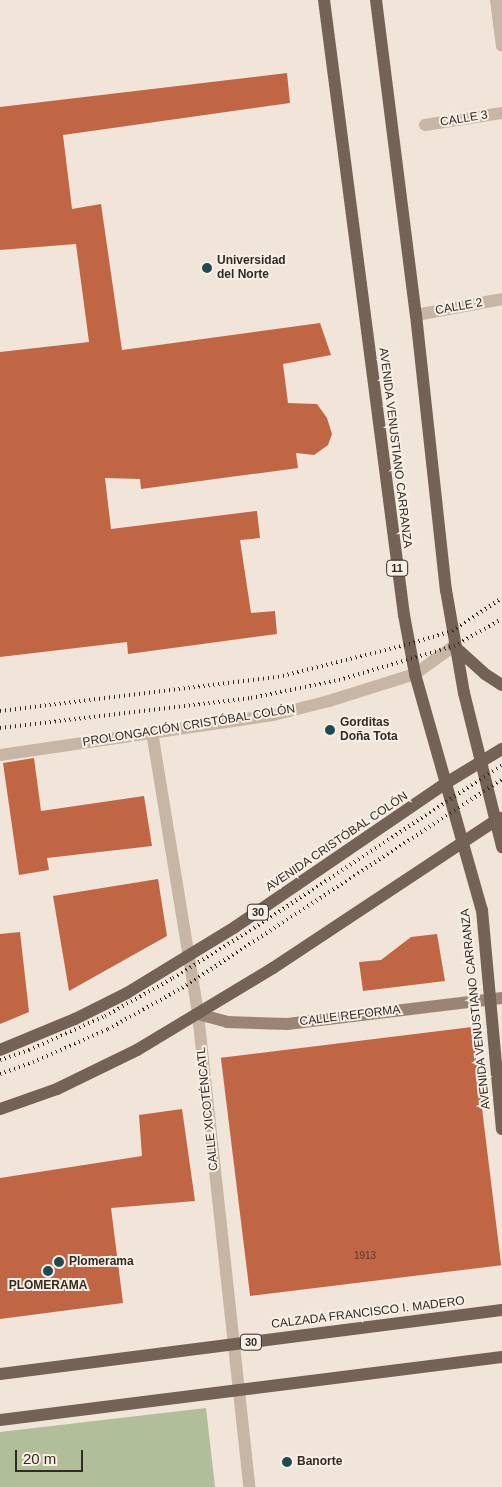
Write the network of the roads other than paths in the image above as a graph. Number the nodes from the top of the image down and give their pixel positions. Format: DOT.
graph roads {
  1 [pos="324,0"];
  2 [pos="376,0"];
  3 [pos="496,0"];
  4 [pos="502,46"];
  5 [pos="502,114"];
  6 [pos="425,125"];
  7 [pos="502,299"];
  8 [pos="416,315"];
  9 [pos="454,646"];
  10 [pos="415,674"];
  11 [pos="502,685"];
  12 [pos="152,732"];
  13 [pos="502,749"];
  14 [pos="0,755"];
  15 [pos="481,761"];
  16 [pos="446,783"];
  17 [pos="498,819"];
  18 [pos="462,843"];
  19 [pos="502,847"];
  20 [pos="188,956"];
  21 [pos="496,998"];
  22 [pos="198,1014"];
  23 [pos="0,1050"];
  24 [pos="0,1109"];
  25 [pos="502,1130"];
  26 [pos="502,1310"];
  27 [pos="233,1345"];
  28 [pos="502,1357"];
  29 [pos="0,1374"];
  30 [pos="238,1390"];
  31 [pos="0,1420"];
  32 [pos="249,1487"];
  1 -- 10 [label="main road, AVENIDA VENUSTIANO CARRANZA / 11"];
  2 -- 8 [label="main road"];
  3 -- 4 [label="street"];
  5 -- 6 [label="street, CALLE 3"];
  7 -- 8 [label="street, CALLE 2"];
  8 -- 9 [label="main road"];
  9 -- 10 [label="street, PROLONGACIÓN CRISTÓBAL COLÓN"];
  9 -- 11 [label="main road"];
  9 -- 15 [label="main road"];
  10 -- 12 [label="street, PROLONGACIÓN CRISTÓBAL COLÓN"];
  10 -- 16 [label="main road, AVENIDA VENUSTIANO CARRANZA / 11"];
  12 -- 14 [label="street, PROLONGACIÓN CRISTÓBAL COLÓN"];
  12 -- 20 [label="street, CALLE XICOTÉNCATL"];
  13 -- 15 [label="main road, AVENIDA CRISTÓBAL COLÓN / 30"];
  15 -- 16 [label="main road, AVENIDA CRISTÓBAL COLÓN / 30"];
  15 -- 17 [label="main road"];
  16 -- 18 [label="main road, AVENIDA VENUSTIANO CARRANZA / 11"];
  16 -- 20 [label="main road, AVENIDA CRISTÓBAL COLÓN / 30"];
  17 -- 18 [label="main road"];
  17 -- 19 [label="main road"];
  18 -- 21 [label="main road, AVENIDA VENUSTIANO CARRANZA / 11"];
  18 -- 22 [label="main road"];
  20 -- 22 [label="street, CALLE XICOTÉNCATL"];
  20 -- 23 [label="main road, AVENIDA CRISTÓBAL COLÓN / 30"];
  21 -- 22 [label="street, CALLE REFORMA"];
  21 -- 25 [label="main road, AVENIDA VENUSTIANO CARRANZA / 11"];
  22 -- 24 [label="main road"];
  22 -- 27 [label="street, CALLE XICOTÉNCATL"];
  26 -- 27 [label="main road, CALZADA FRANCISCO I. MADERO / 30"];
  27 -- 29 [label="main road, CALZADA FRANCISCO I. MADERO / 30"];
  27 -- 30 [label="street, CALLE XICOTÉNCATL"];
  28 -- 30 [label="main road"];
  30 -- 31 [label="main road"];
  30 -- 32 [label="street, CALLE XICOTÉNCATL"];
}
